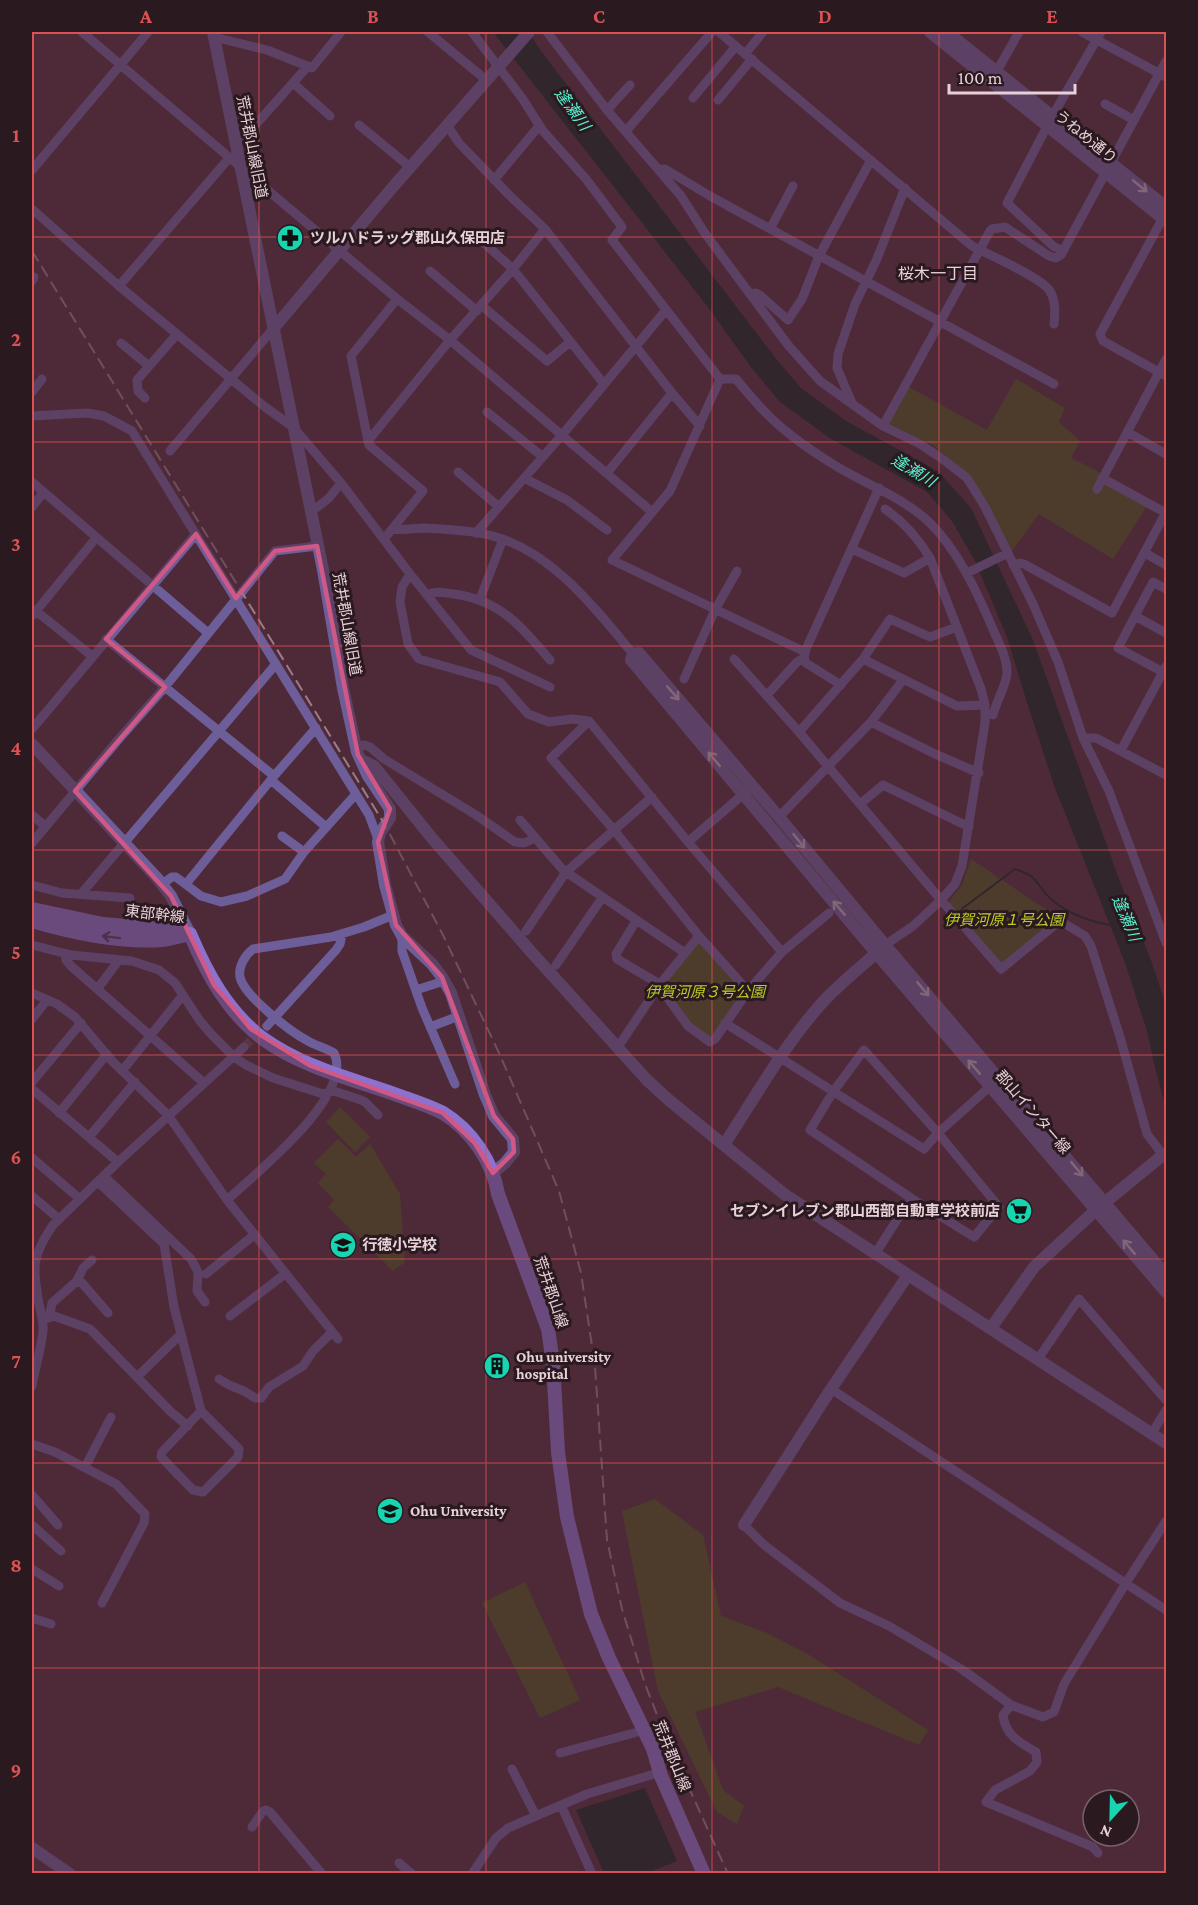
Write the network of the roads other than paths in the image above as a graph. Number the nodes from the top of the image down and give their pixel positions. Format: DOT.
graph roads {
  1 [pos="82,32"];
  2 [pos="148,32"];
  3 [pos="342,32"];
  4 [pos="428,32"];
  5 [pos="472,32"];
  6 [pos="528,32"];
  7 [pos="548,32"];
  8 [pos="712,32"];
  9 [pos="719,32"];
  10 [pos="764,32"];
  11 [pos="930,32"];
  12 [pos="947,32"];
  13 [pos="1082,32"];
  14 [pos="214,34"];
  15 [pos="1014,34"];
  16 [pos="1099,35"];
  17 [pos="736,46"];
  18 [pos="748,56"];
  19 [pos="1167,61"];
  20 [pos="121,64"];
  21 [pos="308,66"];
  22 [pos="498,66"];
  23 [pos="997,71"];
  24 [pos="1163,75"];
  25 [pos="485,79"];
  26 [pos="292,83"];
  27 [pos="630,85"];
  28 [pos="693,98"];
  29 [pos="718,100"];
  30 [pos="1106,104"];
  31 [pos="607,110"];
  32 [pos="330,116"];
  33 [pos="1134,120"];
  34 [pos="1051,121"];
  35 [pos="359,125"];
  36 [pos="447,125"];
  37 [pos="539,126"];
  38 [pos="626,132"];
  39 [pos="235,141"];
  40 [pos="235,160"];
  41 [pos="871,160"];
  42 [pos="410,167"];
  43 [pos="1108,167"];
  44 [pos="659,169"];
  45 [pos="32,170"];
  46 [pos="494,180"];
  47 [pos="794,186"];
  48 [pos="904,188"];
  49 [pos="32,209"];
  50 [pos="1166,214"];
  51 [pos="545,229"];
  52 [pos="770,229"];
  53 [pos="484,243"];
  54 [pos="340,250"];
  55 [pos="980,250"];
  56 [pos="1063,251"];
  57 [pos="819,256"];
  58 [pos="513,269"];
  59 [pos="430,271"];
  60 [pos="866,281"];
  61 [pos="119,286"];
  62 [pos="750,294"];
  63 [pos="397,298"];
  64 [pos="479,308"];
  65 [pos="666,310"];
  66 [pos="940,322"];
  67 [pos="1054,324"];
  68 [pos="273,329"];
  69 [pos="177,334"];
  70 [pos="450,340"];
  71 [pos="570,342"];
  72 [pos="121,343"];
  73 [pos="635,346"];
  74 [pos="1167,359"];
  75 [pos="149,366"];
  76 [pos="1163,374"];
  77 [pos="42,379"];
  78 [pos="231,379"];
  79 [pos="720,379"];
  80 [pos="604,384"];
  81 [pos="1054,384"];
  82 [pos="32,392"];
  83 [pos="672,393"];
  84 [pos="146,398"];
  85 [pos="853,405"];
  86 [pos="487,412"];
  87 [pos="32,416"];
  88 [pos="700,426"];
  89 [pos="883,426"];
  90 [pos="293,427"];
  91 [pos="1127,432"];
  92 [pos="562,435"];
  93 [pos="368,441"];
  94 [pos="170,451"];
  95 [pos="1167,454"];
  96 [pos="543,457"];
  97 [pos="458,472"];
  98 [pos="607,473"];
  99 [pos="524,478"];
  100 [pos="1102,478"];
  101 [pos="32,482"];
  102 [pos="341,483"];
  103 [pos="879,488"];
  104 [pos="1097,489"];
  105 [pos="43,493"];
  106 [pos="32,507"];
  107 [pos="499,507"];
  108 [pos="885,509"];
  109 [pos="311,512"];
  110 [pos="652,512"];
  111 [pos="1166,512"];
  112 [pos="392,529"];
  113 [pos="607,530"];
  114 [pos="476,533"];
  115 [pos="196,534"];
  116 [pos="96,538"];
  117 [pos="384,539"];
  118 [pos="503,539"];
  119 [pos="317,546"];
  120 [pos="852,549"];
  121 [pos="1145,553"];
  122 [pos="1006,554"];
  123 [pos="930,558"];
  124 [pos="1014,564"];
  125 [pos="1167,565"];
  126 [pos="737,571"];
  127 [pos="967,573"];
  128 [pos="410,574"];
  129 [pos="152,585"];
  130 [pos="1167,589"];
  131 [pos="427,596"];
  132 [pos="236,598"];
  133 [pos="480,599"];
  134 [pos="715,609"];
  135 [pos="34,613"];
  136 [pos="1135,616"];
  137 [pos="957,627"];
  138 [pos="208,633"];
  139 [pos="1167,633"];
  140 [pos="106,639"];
  141 [pos="633,654"];
  142 [pos="804,655"];
  143 [pos="92,656"];
  144 [pos="734,659"];
  145 [pos="863,659"];
  146 [pos="550,660"];
  147 [pos="276,664"];
  148 [pos="1165,669"];
  149 [pos="684,679"];
  150 [pos="903,680"];
  151 [pos="840,685"];
  152 [pos="165,687"];
  153 [pos="550,687"];
  154 [pos="767,695"];
  155 [pos="985,705"];
  156 [pos="993,715"];
  157 [pos="590,721"];
  158 [pos="871,722"];
  159 [pos="316,728"];
  160 [pos="32,729"];
  161 [pos="218,730"];
  162 [pos="799,732"];
  163 [pos="1083,738"];
  164 [pos="32,744"];
  165 [pos="356,748"];
  166 [pos="1121,750"];
  167 [pos="361,761"];
  168 [pos="829,767"];
  169 [pos="978,773"];
  170 [pos="1167,775"];
  171 [pos="272,778"];
  172 [pos="748,790"];
  173 [pos="75,791"];
  174 [pos="356,794"];
  175 [pos="652,797"];
  176 [pos="860,804"];
  177 [pos="32,815"];
  178 [pos="779,817"];
  179 [pos="520,820"];
  180 [pos="45,826"];
  181 [pos="326,827"];
  182 [pos="969,827"];
  183 [pos="614,830"];
  184 [pos="282,836"];
  185 [pos="535,838"];
  186 [pos="378,839"];
  187 [pos="123,842"];
  188 [pos="688,842"];
  189 [pos="32,843"];
  190 [pos="303,852"];
  191 [pos="566,872"];
  192 [pos="162,884"];
  193 [pos="186,884"];
  194 [pos="32,885"];
  195 [pos="81,894"];
  196 [pos="602,897"];
  197 [pos="130,898"];
  198 [pos="941,900"];
  199 [pos="32,909"];
  200 [pos="829,913"];
  201 [pos="393,915"];
  202 [pos="32,921"];
  203 [pos="636,921"];
  204 [pos="526,931"];
  205 [pos="190,934"];
  206 [pos="342,934"];
  207 [pos="402,936"];
  208 [pos="699,936"];
  209 [pos="1167,944"];
  210 [pos="34,949"];
  211 [pos="881,949"];
  212 [pos="782,952"];
  213 [pos="685,953"];
  214 [pos="65,954"];
  215 [pos="119,960"];
  216 [pos="556,966"];
  217 [pos="444,981"];
  218 [pos="658,986"];
  219 [pos="98,988"];
  220 [pos="416,990"];
  221 [pos="748,991"];
  222 [pos="32,993"];
  223 [pos="183,995"];
  224 [pos="47,1000"];
  225 [pos="459,1016"];
  226 [pos="32,1019"];
  227 [pos="271,1022"];
  228 [pos="81,1023"];
  229 [pos="725,1023"];
  230 [pos="430,1027"];
  231 [pos="151,1037"];
  232 [pos="244,1047"];
  233 [pos="618,1047"];
  234 [pos="107,1054"];
  235 [pos="234,1056"];
  236 [pos="780,1058"];
  237 [pos="123,1071"];
  238 [pos="335,1074"];
  239 [pos="32,1082"];
  240 [pos="135,1082"];
  241 [pos="995,1082"];
  242 [pos="204,1083"];
  243 [pos="455,1084"];
  244 [pos="32,1089"];
  245 [pos="329,1092"];
  246 [pos="833,1092"];
  247 [pos="59,1113"];
  248 [pos="168,1115"];
  249 [pos="378,1115"];
  250 [pos="938,1133"];
  251 [pos="89,1137"];
  252 [pos="724,1144"];
  253 [pos="1165,1157"];
  254 [pos="32,1158"];
  255 [pos="118,1162"];
  256 [pos="493,1173"];
  257 [pos="101,1179"];
  258 [pos="32,1196"];
  259 [pos="911,1198"];
  260 [pos="80,1199"];
  261 [pos="227,1200"];
  262 [pos="1101,1206"];
  263 [pos="59,1219"];
  264 [pos="254,1235"];
  265 [pos="875,1254"];
  266 [pos="34,1257"];
  267 [pos="92,1260"];
  268 [pos="206,1274"];
  269 [pos="285,1274"];
  270 [pos="908,1275"];
  271 [pos="1167,1275"];
  272 [pos="77,1281"];
  273 [pos="34,1285"];
  274 [pos="1167,1292"];
  275 [pos="205,1302"];
  276 [pos="108,1313"];
  277 [pos="230,1316"];
  278 [pos="46,1319"];
  279 [pos="991,1328"];
  280 [pos="181,1334"];
  281 [pos="1038,1359"];
  282 [pos="136,1377"];
  283 [pos="219,1379"];
  284 [pos="32,1386"];
  285 [pos="831,1389"];
  286 [pos="1167,1400"];
  287 [pos="1167,1410"];
  288 [pos="201,1411"];
  289 [pos="111,1418"];
  290 [pos="188,1426"];
  291 [pos="1152,1433"];
  292 [pos="1167,1443"];
  293 [pos="32,1444"];
  294 [pos="85,1467"];
  295 [pos="32,1495"];
  296 [pos="1167,1521"];
  297 [pos="32,1525"];
  298 [pos="58,1525"];
  299 [pos="744,1525"];
  300 [pos="61,1551"];
  301 [pos="32,1569"];
  302 [pos="1126,1583"];
  303 [pos="59,1586"];
  304 [pos="102,1603"];
  305 [pos="1167,1610"];
  306 [pos="32,1618"];
  307 [pos="51,1624"];
  308 [pos="1011,1704"];
  309 [pos="645,1730"];
  310 [pos="560,1754"];
  311 [pos="512,1769"];
  312 [pos="661,1772"];
  313 [pos="561,1805"];
  314 [pos="536,1816"];
  315 [pos="252,1827"];
  316 [pos="32,1848"];
  317 [pos="1098,1853"];
  318 [pos="399,1863"];
  319 [pos="70,1874"];
  320 [pos="322,1874"];
  321 [pos="412,1874"];
  322 [pos="472,1874"];
  323 [pos="592,1874"];
  324 [pos="704,1874"];
  1 -- 20 [label="street"];
  2 -- 20 [label="street"];
  3 -- 21 [label="street"];
  4 -- 25 [label="street"];
  5 -- 22 [label="street"];
  6 -- 22 [label="street"];
  7 -- 31 [label="street"];
  8 -- 38 [label="street"];
  9 -- 17 [label="street"];
  10 -- 18 [label="street"];
  11 -- 34 [label="street, うねめ通り"];
  12 -- 23 [label="street, うねめ通り"];
  13 -- 16 [label="street"];
  14 -- 21 [label="street"];
  14 -- 39 [label="street, 荒井郡山線旧道"];
  15 -- 23 [label="street"];
  16 -- 24 [label="street"];
  16 -- 34 [label="street"];
  17 -- 18 [label="street"];
  17 -- 28 [label="street"];
  18 -- 29 [label="street"];
  18 -- 41 [label="street"];
  19 -- 24 [label="street"];
  20 -- 40 [label="street"];
  20 -- 45 [label="street"];
  21 -- 26 [label="street"];
  22 -- 25 [label="street"];
  22 -- 37 [label="street"];
  23 -- 34 [label="street, うねめ通り"];
  24 -- 33 [label="street"];
  25 -- 36 [label="street"];
  26 -- 32 [label="street"];
  26 -- 39 [label="street"];
  27 -- 31 [label="street"];
  30 -- 33 [label="street"];
  31 -- 38 [label="street"];
  33 -- 43 [label="street"];
  34 -- 43 [label="street, うねめ通り"];
  34 -- 56 [label="street"];
  35 -- 42 [label="street"];
  36 -- 42 [label="street"];
  36 -- 46 [label="street"];
  37 -- 46 [label="street"];
  37 -- 65 [label="street"];
  38 -- 44 [label="street"];
  39 -- 40 [label="street, 荒井郡山線旧道"];
  40 -- 54 [label="street"];
  40 -- 61 [label="street"];
  40 -- 68 [label="street, 荒井郡山線旧道"];
  41 -- 48 [label="street"];
  41 -- 57 [label="street"];
  42 -- 54 [label="street"];
  43 -- 50 [label="street, うねめ通り"];
  43 -- 56 [label="street"];
  44 -- 52 [label="street"];
  44 -- 62 [label="street"];
  46 -- 51 [label="street"];
  47 -- 52 [label="street"];
  48 -- 55 [label="street"];
  48 -- 60 [label="street"];
  49 -- 61 [label="street"];
  50 -- 76 [label="street"];
  51 -- 58 [label="street"];
  51 -- 73 [label="street"];
  52 -- 57 [label="street"];
  53 -- 58 [label="street"];
  54 -- 63 [label="street"];
  54 -- 68 [label="street"];
  55 -- 56 [label="street"];
  55 -- 66 [label="street"];
  55 -- 67 [label="street"];
  57 -- 60 [label="street"];
  57 -- 62 [label="street"];
  58 -- 64 [label="street"];
  58 -- 71 [label="street"];
  59 -- 64 [label="street"];
  60 -- 66 [label="street"];
  60 -- 85 [label="street"];
  61 -- 69 [label="street"];
  62 -- 85 [label="street"];
  63 -- 70 [label="street"];
  63 -- 93 [label="street"];
  64 -- 70 [label="street"];
  64 -- 71 [label="street"];
  65 -- 73 [label="street"];
  65 -- 79 [label="street"];
  66 -- 81 [label="street"];
  66 -- 89 [label="street"];
  68 -- 78 [label="street"];
  68 -- 90 [label="street, 荒井郡山線旧道"];
  69 -- 75 [label="street"];
  69 -- 78 [label="street"];
  70 -- 92 [label="street"];
  70 -- 93 [label="street"];
  71 -- 80 [label="street"];
  72 -- 75 [label="street"];
  73 -- 80 [label="street"];
  73 -- 83 [label="street"];
  74 -- 76 [label="street"];
  75 -- 84 [label="street"];
  76 -- 91 [label="street"];
  77 -- 82 [label="street"];
  78 -- 90 [label="street"];
  78 -- 94 [label="street"];
  79 -- 88 [label="street"];
  79 -- 103 [label="street"];
  80 -- 92 [label="street"];
  83 -- 88 [label="street"];
  83 -- 98 [label="street"];
  85 -- 89 [label="street"];
  86 -- 96 [label="street"];
  87 -- 115 [label="street"];
  88 -- 110 [label="street"];
  89 -- 122 [label="street"];
  90 -- 102 [label="street"];
  90 -- 109 [label="street, 荒井郡山線旧道"];
  91 -- 95 [label="street"];
  91 -- 100 [label="street"];
  92 -- 96 [label="street"];
  92 -- 98 [label="street"];
  93 -- 112 [label="street"];
  96 -- 99 [label="street"];
  97 -- 107 [label="street"];
  98 -- 110 [label="street"];
  99 -- 107 [label="street"];
  99 -- 113 [label="street"];
  100 -- 104 [label="street"];
  100 -- 111 [label="street"];
  101 -- 105 [label="street"];
  102 -- 109 [label="street"];
  102 -- 117 [label="street"];
  103 -- 120 [label="street"];
  103 -- 127 [label="street"];
  105 -- 106 [label="street"];
  105 -- 116 [label="street"];
  107 -- 114 [label="street"];
  108 -- 123 [label="street"];
  109 -- 119 [label="street, 荒井郡山線旧道"];
  110 -- 134 [label="street"];
  111 -- 121 [label="street"];
  112 -- 114 [label="street"];
  112 -- 117 [label="street"];
  114 -- 118 [label="street"];
  115 -- 129 [label="street"];
  115 -- 132 [label="street"];
  116 -- 129 [label="street"];
  116 -- 135 [label="street"];
  117 -- 128 [label="street"];
  118 -- 133 [label="street"];
  118 -- 141 [label="street"];
  119 -- 132 [label="street"];
  119 -- 165 [label="street, 荒井郡山線旧道"];
  120 -- 123 [label="street"];
  120 -- 142 [label="street"];
  121 -- 124 [label="street"];
  121 -- 125 [label="street"];
  122 -- 124 [label="street"];
  122 -- 127 [label="street"];
  123 -- 137 [label="street"];
  124 -- 163 [label="street"];
  126 -- 134 [label="street"];
  127 -- 156 [label="street"];
  128 -- 131 [label="street"];
  128 -- 157 [label="street"];
  129 -- 138 [label="street"];
  129 -- 140 [label="street"];
  130 -- 136 [label="street"];
  131 -- 133 [label="street"];
  131 -- 153 [label="street"];
  132 -- 138 [label="street"];
  132 -- 147 [label="street"];
  133 -- 146 [label="street"];
  134 -- 142 [label="street"];
  134 -- 149 [label="street"];
  135 -- 143 [label="street"];
  136 -- 139 [label="street"];
  136 -- 148 [label="street"];
  137 -- 145 [label="street"];
  137 -- 155 [label="street"];
  138 -- 152 [label="street"];
  140 -- 143 [label="street"];
  140 -- 152 [label="street"];
  141 -- 172 [label="street"];
  142 -- 151 [label="street"];
  142 -- 154 [label="street"];
  143 -- 160 [label="street"];
  144 -- 154 [label="street"];
  145 -- 150 [label="street"];
  145 -- 151 [label="street"];
  147 -- 159 [label="street"];
  147 -- 161 [label="street"];
  148 -- 166 [label="street"];
  150 -- 155 [label="street"];
  150 -- 158 [label="street"];
  151 -- 162 [label="street"];
  152 -- 161 [label="street"];
  152 -- 173 [label="street"];
  154 -- 162 [label="street"];
  155 -- 169 [label="street"];
  157 -- 175 [label="street"];
  157 -- 183 [label="street"];
  158 -- 168 [label="street"];
  158 -- 169 [label="street"];
  159 -- 171 [label="street"];
  159 -- 174 [label="street"];
  161 -- 171 [label="street"];
  161 -- 187 [label="street"];
  162 -- 168 [label="street"];
  163 -- 166 [label="street"];
  163 -- 209 [label="street"];
  164 -- 173 [label="street"];
  165 -- 167 [label="street, 荒井郡山線旧道"];
  165 -- 185 [label="street"];
  166 -- 170 [label="street"];
  167 -- 186 [label="street, 荒井郡山線旧道"];
  167 -- 233 [label="street"];
  168 -- 176 [label="street"];
  168 -- 178 [label="street"];
  169 -- 182 [label="street"];
  171 -- 181 [label="street"];
  171 -- 193 [label="street"];
  172 -- 178 [label="street"];
  172 -- 188 [label="street"];
  211 -- 172 [label="street, one-way"];
  173 -- 180 [label="street"];
  173 -- 187 [label="street"];
  174 -- 181 [label="street"];
  174 -- 186 [label="street"];
  175 -- 183 [label="street"];
  175 -- 188 [label="street"];
  176 -- 182 [label="street"];
  176 -- 198 [label="street"];
  177 -- 180 [label="street"];
  178 -- 211 [label="street, one-way"];
  179 -- 185 [label="street"];
  180 -- 189 [label="street"];
  181 -- 190 [label="street"];
  182 -- 198 [label="street"];
  183 -- 191 [label="street"];
  183 -- 208 [label="street"];
  184 -- 190 [label="street"];
  185 -- 191 [label="street"];
  186 -- 201 [label="street"];
  187 -- 192 [label="street"];
  187 -- 195 [label="street"];
  188 -- 212 [label="street"];
  190 -- 193 [label="street"];
  191 -- 196 [label="street"];
  191 -- 204 [label="street"];
  192 -- 193 [label="street"];
  192 -- 205 [label="street"];
  194 -- 195 [label="street"];
  195 -- 197 [label="street"];
  196 -- 203 [label="street"];
  196 -- 216 [label="street"];
  198 -- 211 [label="street"];
  198 -- 253 [label="street"];
  199 -- 205 [label="main road, 東部幹線"];
  200 -- 212 [label="street"];
  201 -- 206 [label="street"];
  201 -- 207 [label="street"];
  205 -- 202 [label="main road, 東部幹線, one-way"];
  203 -- 213 [label="street"];
  203 -- 218 [label="street"];
  205 -- 238 [label="main road, 荒井郡山線"];
  206 -- 227 [label="street"];
  206 -- 227 [label="street"];
  207 -- 217 [label="street"];
  207 -- 220 [label="street"];
  208 -- 213 [label="street"];
  208 -- 221 [label="street"];
  210 -- 214 [label="street"];
  211 -- 236 [label="street"];
  211 -- 241 [label="street, 郡山インター線"];
  212 -- 221 [label="street"];
  213 -- 218 [label="street"];
  214 -- 215 [label="street"];
  214 -- 219 [label="street"];
  215 -- 219 [label="street"];
  215 -- 223 [label="street"];
  217 -- 220 [label="street"];
  217 -- 225 [label="street"];
  218 -- 229 [label="street"];
  218 -- 233 [label="street"];
  219 -- 231 [label="street"];
  220 -- 230 [label="street"];
  221 -- 229 [label="street"];
  222 -- 224 [label="street"];
  223 -- 231 [label="street"];
  223 -- 235 [label="street"];
  224 -- 226 [label="street"];
  224 -- 228 [label="street"];
  225 -- 230 [label="street"];
  225 -- 256 [label="street"];
  227 -- 238 [label="street"];
  228 -- 234 [label="street"];
  228 -- 239 [label="street"];
  229 -- 236 [label="street"];
  230 -- 243 [label="street"];
  231 -- 237 [label="street"];
  231 -- 242 [label="street"];
  232 -- 235 [label="street"];
  233 -- 252 [label="street"];
  234 -- 237 [label="street"];
  234 -- 247 [label="street"];
  235 -- 242 [label="street"];
  235 -- 245 [label="street"];
  236 -- 246 [label="street"];
  236 -- 252 [label="street"];
  237 -- 240 [label="street"];
  238 -- 245 [label="street"];
  238 -- 256 [label="main road, 荒井郡山線"];
  240 -- 248 [label="street"];
  240 -- 251 [label="street"];
  241 -- 250 [label="street"];
  241 -- 262 [label="street, 郡山インター線"];
  242 -- 248 [label="street"];
  244 -- 247 [label="street"];
  245 -- 249 [label="street"];
  245 -- 261 [label="street"];
  246 -- 250 [label="street"];
  246 -- 250 [label="street"];
  246 -- 259 [label="street"];
  247 -- 251 [label="street"];
  248 -- 255 [label="street"];
  248 -- 261 [label="street"];
  250 -- 259 [label="street"];
  251 -- 255 [label="street"];
  252 -- 265 [label="street"];
  253 -- 262 [label="street"];
  254 -- 260 [label="street"];
  255 -- 257 [label="street"];
  256 -- 309 [label="main road, 荒井郡山線"];
  257 -- 260 [label="street"];
  257 -- 275 [label="street"];
  257 -- 280 [label="street"];
  258 -- 263 [label="street"];
  259 -- 265 [label="street"];
  260 -- 263 [label="street"];
  261 -- 264 [label="street"];
  262 -- 271 [label="street"];
  274 -- 262 [label="street, 郡山インター線, one-way"];
  262 -- 279 [label="street"];
  263 -- 266 [label="street"];
  264 -- 268 [label="street"];
  264 -- 269 [label="street"];
  265 -- 270 [label="street"];
  266 -- 273 [label="street"];
  267 -- 272 [label="street"];
  269 -- 277 [label="street"];
  269 -- 283 [label="street"];
  270 -- 279 [label="street"];
  270 -- 285 [label="street"];
  272 -- 276 [label="street"];
  272 -- 278 [label="street"];
  273 -- 278 [label="street"];
  278 -- 282 [label="street"];
  278 -- 284 [label="street"];
  279 -- 281 [label="street"];
  280 -- 282 [label="street"];
  280 -- 288 [label="street"];
  281 -- 286 [label="street"];
  281 -- 291 [label="street"];
  282 -- 290 [label="street"];
  285 -- 299 [label="street"];
  285 -- 302 [label="street"];
  287 -- 291 [label="street"];
  288 -- 290 [label="street"];
  288 -- 290 [label="street"];
  289 -- 294 [label="street"];
  291 -- 292 [label="street"];
  293 -- 294 [label="street"];
  294 -- 304 [label="street"];
  295 -- 298 [label="street"];
  296 -- 302 [label="street"];
  297 -- 300 [label="street"];
  299 -- 308 [label="street"];
  301 -- 303 [label="street"];
  302 -- 305 [label="street"];
  302 -- 308 [label="street"];
  306 -- 307 [label="street"];
  308 -- 317 [label="street"];
  309 -- 310 [label="street"];
  309 -- 312 [label="main road, 荒井郡山線"];
  311 -- 314 [label="street"];
  312 -- 313 [label="street"];
  312 -- 324 [label="main road, 荒井郡山線"];
  313 -- 314 [label="street"];
  313 -- 323 [label="street"];
  314 -- 322 [label="street"];
  315 -- 320 [label="street"];
  316 -- 319 [label="street"];
  318 -- 321 [label="street"];
}
